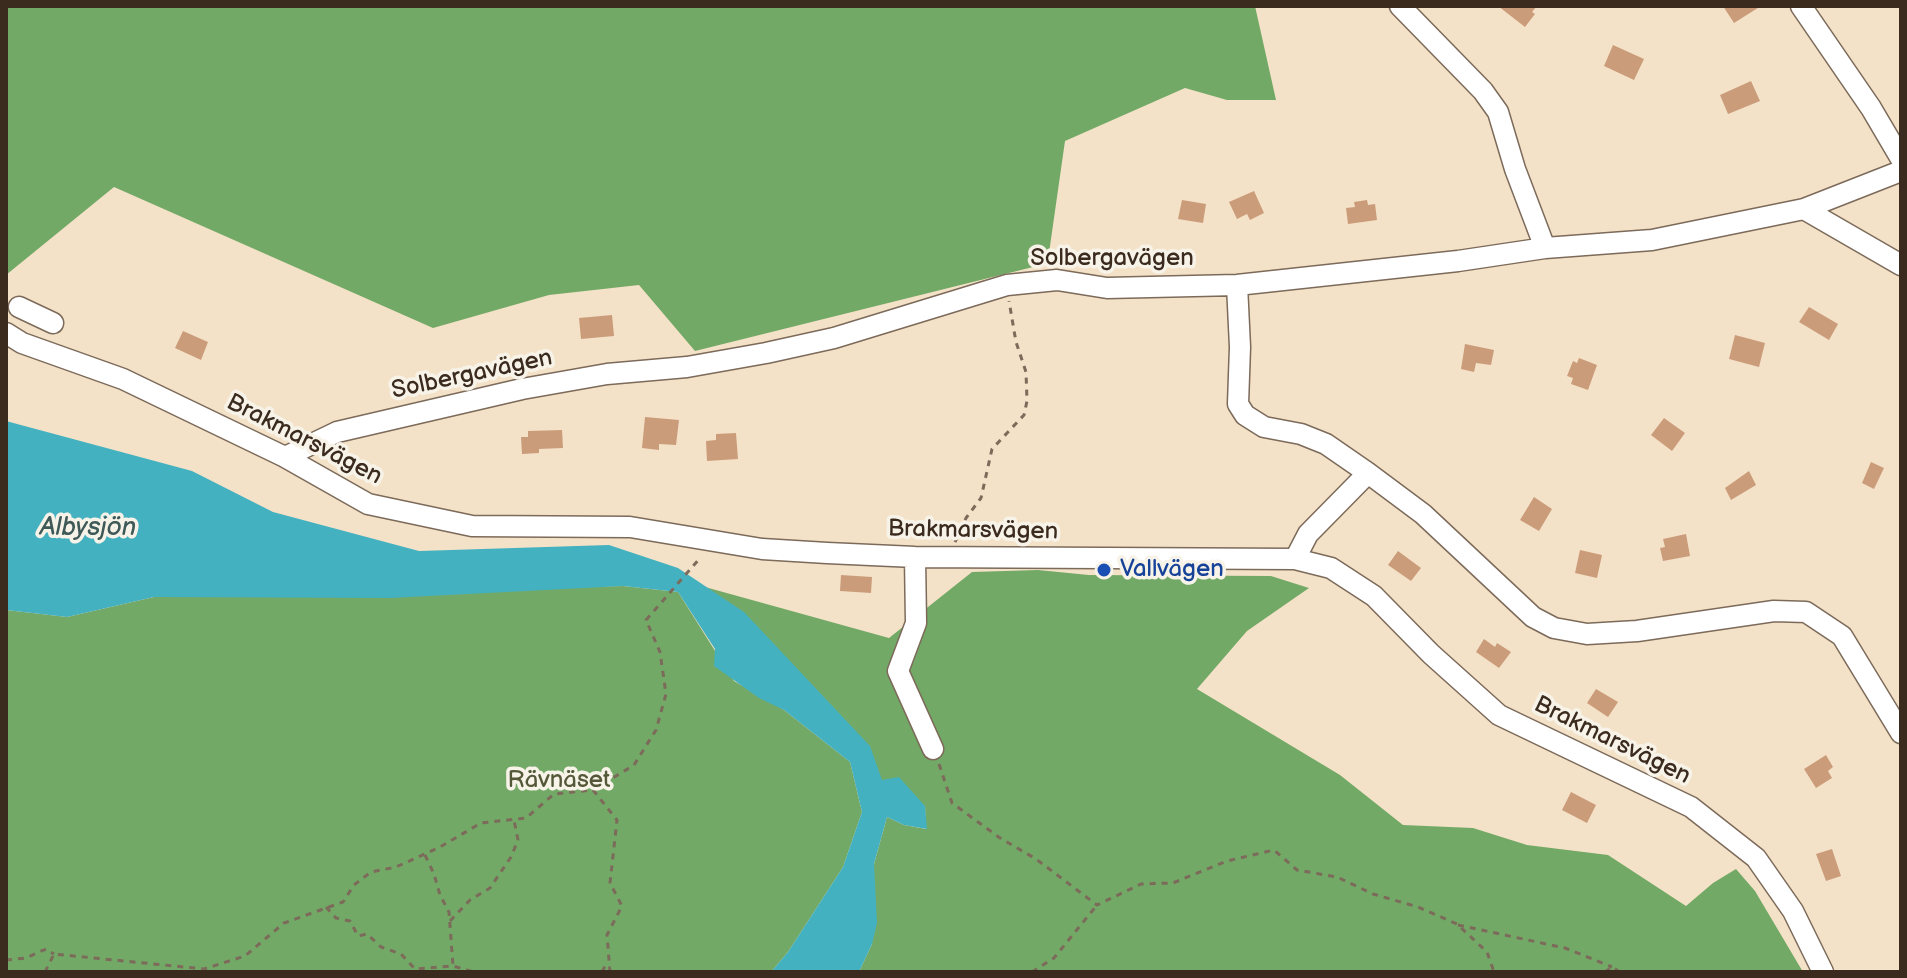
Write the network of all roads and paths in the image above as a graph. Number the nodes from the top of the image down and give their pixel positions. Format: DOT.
graph roads {
  1 [pos="1400,6"];
  2 [pos="1801,6"];
  3 [pos="1901,159"];
  4 [pos="1901,171"];
  5 [pos="1804,209"];
  6 [pos="1545,248"];
  7 [pos="1901,265"];
  8 [pos="1007,285"];
  9 [pos="1237,285"];
  10 [pos="35,315"];
  11 [pos="14,338"];
  12 [pos="285,457"];
  13 [pos="1368,473"];
  14 [pos="704,553"];
  15 [pos="915,557"];
  16 [pos="947,557"];
  17 [pos="1295,559"];
  18 [pos="1901,733"];
  19 [pos="933,749"];
  20 [pos="593,790"];
  21 [pos="514,820"];
  22 [pos="425,854"];
  23 [pos="1097,905"];
  24 [pos="326,907"];
  25 [pos="450,921"];
  26 [pos="1457,924"];
  27 [pos="54,954"];
  28 [pos="6,960"];
  29 [pos="607,962"];
  30 [pos="453,966"];
  31 [pos="1612,967"];
  32 [pos="45,972"];
  33 [pos="474,972"];
  34 [pos="602,972"];
  35 [pos="610,972"];
  36 [pos="1032,972"];
  37 [pos="1494,972"];
  38 [pos="1605,972"];
  39 [pos="1620,972"];
  40 [pos="1823,972"];
  1 -- 6 [label="street"];
  2 -- 3 [label="street"];
  4 -- 5 [label="street, Solbergavägen"];
  5 -- 6 [label="street, Solbergavägen"];
  5 -- 7 [label="street"];
  6 -- 9 [label="street, Solbergavägen"];
  8 -- 9 [label="street, Solbergavägen"];
  8 -- 12 [label="street, Solbergavägen"];
  8 -- 16 [label="path"];
  9 -- 13 [label="street"];
  10 -- 11 [label="street"];
  11 -- 12 [label="street, Brakmarsvägen"];
  12 -- 15 [label="street, Brakmarsvägen"];
  13 -- 17 [label="street"];
  13 -- 18 [label="street"];
  14 -- 20 [label="path"];
  15 -- 16 [label="street, Brakmarsvägen"];
  15 -- 19 [label="street"];
  16 -- 17 [label="street, Brakmarsvägen"];
  17 -- 40 [label="street, Brakmarsvägen"];
  19 -- 23 [label="path"];
  20 -- 21 [label="path"];
  20 -- 29 [label="path"];
  21 -- 22 [label="path"];
  21 -- 25 [label="path"];
  22 -- 24 [label="path"];
  22 -- 25 [label="path"];
  23 -- 26 [label="path"];
  23 -- 36 [label="path"];
  24 -- 27 [label="path"];
  24 -- 30 [label="path"];
  25 -- 30 [label="path"];
  26 -- 31 [label="path"];
  26 -- 37 [label="path"];
  27 -- 28 [label="path"];
  27 -- 32 [label="path"];
  29 -- 34 [label="path"];
  29 -- 35 [label="path"];
  30 -- 33 [label="path"];
  31 -- 38 [label="path"];
  31 -- 39 [label="path"];
}
